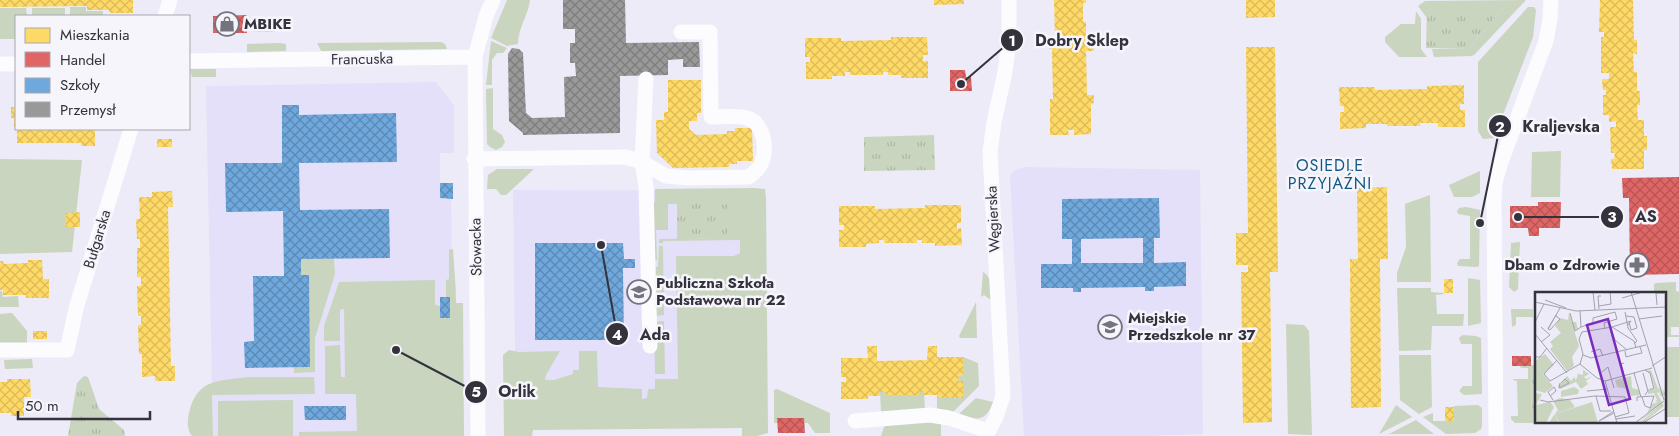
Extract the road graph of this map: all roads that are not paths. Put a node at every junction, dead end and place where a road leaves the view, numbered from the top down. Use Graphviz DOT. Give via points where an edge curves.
graph roads {
  1 [pos="170,0"];
  2 [pos="493,0"];
  3 [pos="1009,0"];
  4 [pos="1551,0"];
  5 [pos="166,15"];
  6 [pos="681,32"];
  7 [pos="475,57"];
  8 [pos="190,61"];
  9 [pos="0,64"];
  10 [pos="15,64"];
  11 [pos="646,79"];
  12 [pos="131,130"];
  13 [pos="474,158"];
  14 [pos="642,162"];
  15 [pos="650,346"];
  16 [pos="0,350"];
  17 [pos="855,421"];
  18 [pos="987,433"];
  19 [pos="478,436"];
  20 [pos="1496,436"];
  1 -- 5 [label="street"];
  2 -- 7 [label="street"];
  3 -- 18 [label="street, Węgierska" via="1009,41 990,152 1003,396"];
  4 -- 20 [label="street" via="1546,41 1495,183"];
  6 -- 14 [label="street" via="710,32 711,117 747,118 757,124 763,136 764,152 760,167 749,177 688,178 666,176"];
  7 -- 8 [label="street, Francuska"];
  7 -- 13 [label="street, Słowacka"];
  9 -- 10 [label="street"];
  11 -- 14 [label="street"];
  12 -- 16 [label="street, Bułgarska" via="77,305 67,350"];
  13 -- 14 [label="street" via="626,157"];
  13 -- 19 [label="street, Słowacka"];
  14 -- 15 [label="street" via="646,186"];
  17 -- 18 [label="street" via="930,416 949,418"];
}
